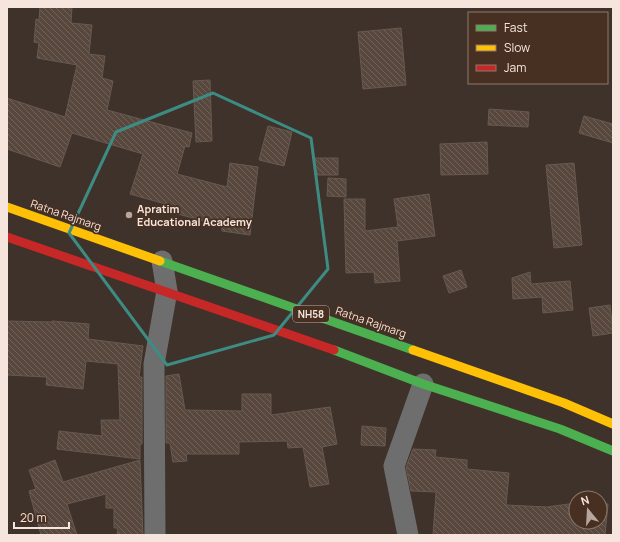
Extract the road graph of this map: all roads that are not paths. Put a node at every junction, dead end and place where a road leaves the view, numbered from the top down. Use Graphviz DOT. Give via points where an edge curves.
graph roads {
  1 [pos="7,207"];
  2 [pos="7,237"];
  3 [pos="162,261"];
  4 [pos="167,291"];
  5 [pos="423,384"];
  6 [pos="613,424"];
  7 [pos="613,451"];
  8 [pos="155,535"];
  9 [pos="408,535"];
  1 -- 3 [label="main road, Ratna Rajmarg / NH58"];
  2 -- 4 [label="main road, NH58"];
  3 -- 4 [label="street"];
  3 -- 6 [label="main road, Ratna Rajmarg / NH58" via="564,403"];
  4 -- 5 [label="main road, NH58" via="309,340"];
  4 -- 8 [label="street" via="154,364"];
  5 -- 7 [label="main road, NH58" via="560,429"];
  5 -- 9 [label="street" via="394,466"];
}
